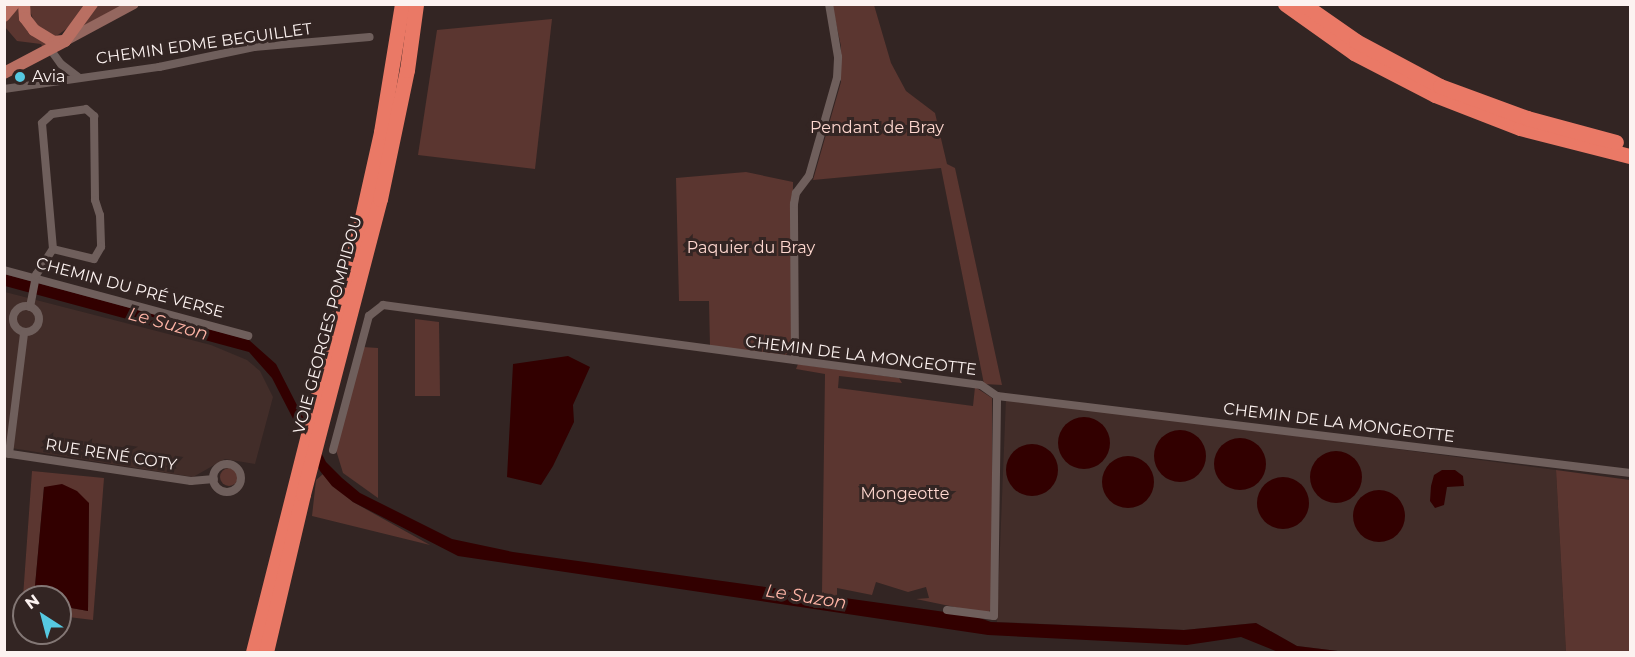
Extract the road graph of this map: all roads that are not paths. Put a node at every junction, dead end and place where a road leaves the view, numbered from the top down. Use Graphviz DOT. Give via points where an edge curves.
graph roads {
  1 [pos="14,4"];
  2 [pos="24,4"];
  3 [pos="92,4"];
  4 [pos="134,4"];
  5 [pos="402,4"];
  6 [pos="416,4"];
  7 [pos="829,4"];
  8 [pos="1285,4"];
  9 [pos="1303,4"];
  10 [pos="4,16"];
  11 [pos="370,37"];
  12 [pos="64,40"];
  13 [pos="50,49"];
  14 [pos="4,72"];
  15 [pos="78,77"];
  16 [pos="4,89"];
  17 [pos="1630,146"];
  18 [pos="1630,156"];
  19 [pos="53,249"];
  20 [pos="4,270"];
  21 [pos="36,276"];
  22 [pos="30,306"];
  23 [pos="24,333"];
  24 [pos="248,336"];
  25 [pos="795,360"];
  26 [pos="997,396"];
  27 [pos="333,450"];
  28 [pos="7,453"];
  29 [pos="1630,473"];
  30 [pos="214,479"];
  31 [pos="947,610"];
  32 [pos="253,652"];
  33 [pos="266,652"];
  1 -- 10 [label="main road"];
  2 -- 12 [label="main road" via="26,18 34,30 54,42"];
  3 -- 12 [label="main road"];
  4 -- 12 [label="main road"];
  5 -- 32 [label="highway, VOIE GEORGES POMPIDOU" via="381,132 356,244"];
  6 -- 33 [label="highway, VOIE GEORGES POMPIDOU" via="380,199"];
  7 -- 25 [label="street" via="838,57 837,78 808,176 795,193"];
  8 -- 18 [label="highway" via="1354,53 1435,96 1520,128"];
  9 -- 17 [label="highway" via="1356,41 1440,86 1527,118"];
  11 -- 15 [label="street, CHEMIN EDME BEGUILLET" via="254,47 159,67"];
  12 -- 13 [label="main road"];
  13 -- 14 [label="main road"];
  13 -- 15 [label="street, CHEMIN EDME BEGUILLET"];
  15 -- 16 [label="street, CHEMIN EDME BEGUILLET"];
  19 -- 19 [label="street" via="94,259 101,247 100,215 95,200 94,116 86,109 52,114 42,123"];
  19 -- 21 [label="street"];
  20 -- 21 [label="street, CHEMIN DU PRÉ VERSE"];
  21 -- 22 [label="street"];
  21 -- 24 [label="street, CHEMIN DU PRÉ VERSE"];
  22 -- 23 [label="street" via="39,316 39,325"];
  22 -- 23 [label="street" via="21,307 13,316 14,325"];
  23 -- 28 [label="street"];
  25 -- 26 [label="street, CHEMIN DE LA MONGEOTTE" via="981,385"];
  25 -- 27 [label="street, CHEMIN DE LA MONGEOTTE" via="383,305 369,316"];
  26 -- 29 [label="street, CHEMIN DE LA MONGEOTTE"];
  26 -- 31 [label="street" via="994,616"];
  28 -- 30 [label="street, RUE RENÉ COTY" via="191,481"];
}
